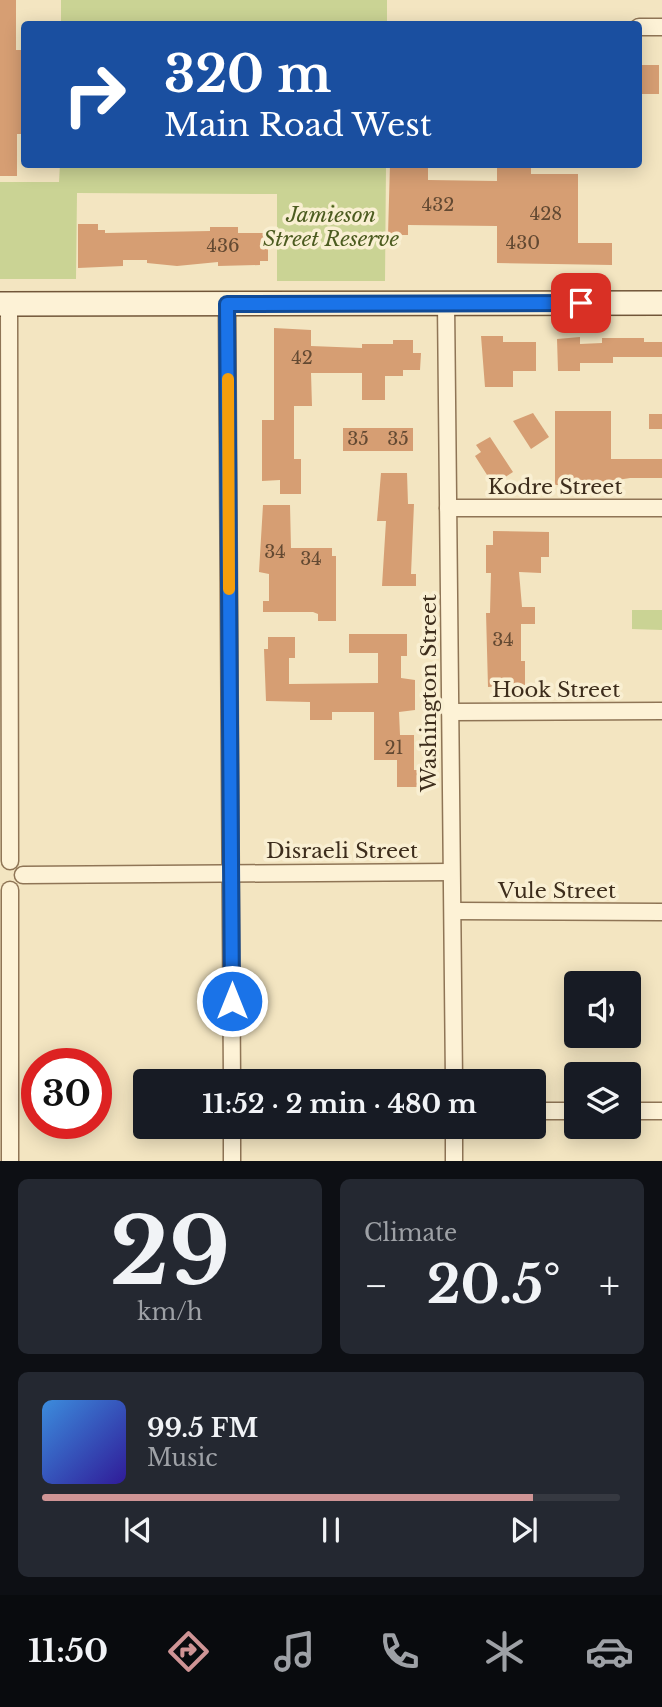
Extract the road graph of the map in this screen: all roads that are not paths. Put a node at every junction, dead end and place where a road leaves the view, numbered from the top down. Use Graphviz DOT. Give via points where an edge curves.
graph roads {
  1 [pos="642,27"];
  2 [pos="662,27"];
  3 [pos="446,303"];
  4 [pos="662,303"];
  5 [pos="4,304"];
  6 [pos="227,304"];
  7 [pos="448,508"];
  8 [pos="662,508"];
  9 [pos="662,711"];
  10 [pos="450,712"];
  11 [pos="5,863"];
  12 [pos="451,872"];
  13 [pos="230,873"];
  14 [pos="23,875"];
  15 [pos="5,888"];
  16 [pos="453,911"];
  17 [pos="662,912"];
  18 [pos="232,1069"];
  19 [pos="454,1069"];
  20 [pos="546,1111"];
  21 [pos="564,1111"];
  22 [pos="641,1111"];
  23 [pos="662,1111"];
  24 [pos="232,1139"];
  25 [pos="454,1139"];
  26 [pos="10,1161"];
  27 [pos="232,1161"];
  28 [pos="454,1161"];
  1 -- 2 [label="street"];
  3 -- 4 [label="main road"];
  3 -- 6 [label="main road"];
  3 -- 7 [label="street, Washington Street"];
  5 -- 6 [label="main road"];
  5 -- 11 [label="street"];
  6 -- 13 [label="street"];
  7 -- 8 [label="street, Kodre Street"];
  7 -- 10 [label="street, Washington Street"];
  9 -- 10 [label="street, Hook Street"];
  10 -- 12 [label="street, Washington Street"];
  11 -- 14 [label="street" via="19,866"];
  12 -- 13 [label="street, Disraeli Street"];
  12 -- 16 [label="street, Washington Street"];
  13 -- 14 [label="street, Disraeli Street"];
  13 -- 18 [label="street"];
  14 -- 15 [label="street" via="20,885"];
  15 -- 26 [label="street"];
  16 -- 17 [label="street, Vule Street"];
  16 -- 19 [label="street, Washington Street"];
  20 -- 21 [label="street"];
  22 -- 23 [label="street"];
  24 -- 27 [label="street"];
  25 -- 28 [label="street"];
}
